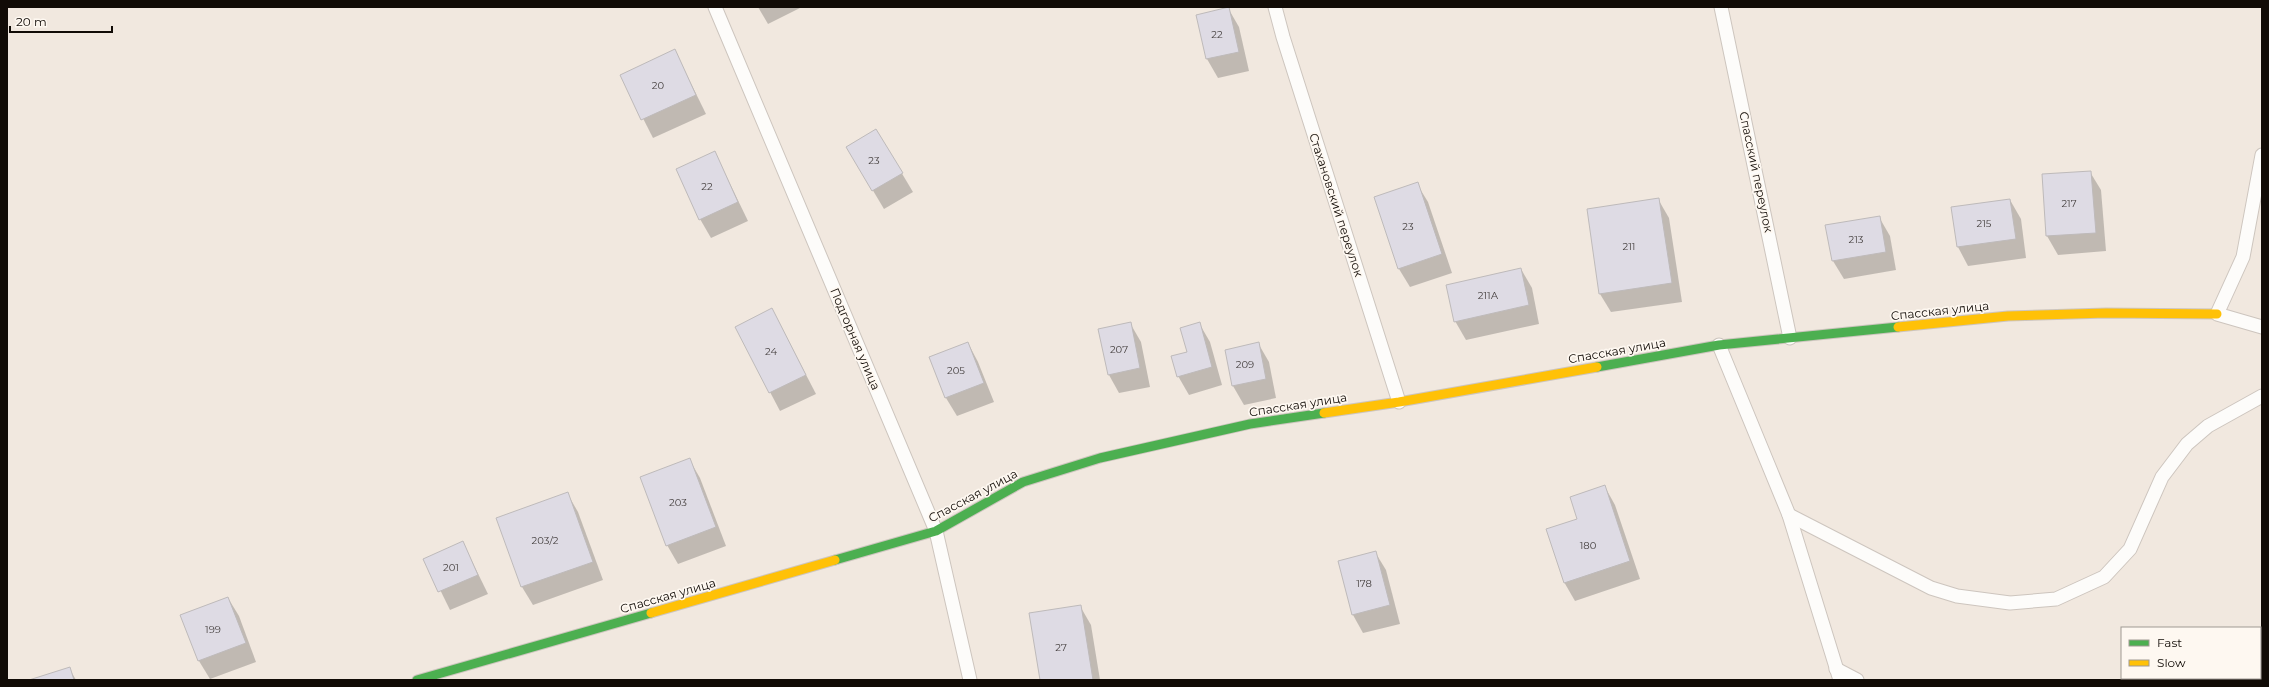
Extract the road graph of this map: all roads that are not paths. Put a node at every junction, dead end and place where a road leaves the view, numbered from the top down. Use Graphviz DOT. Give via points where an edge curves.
graph roads {
  1 [pos="715,7"];
  2 [pos="1275,7"];
  3 [pos="1721,7"];
  4 [pos="2262,154"];
  5 [pos="2217,314"];
  6 [pos="2262,327"];
  7 [pos="1790,338"];
  8 [pos="1719,345"];
  9 [pos="2262,396"];
  10 [pos="1399,402"];
  11 [pos="1789,515"];
  12 [pos="936,531"];
  13 [pos="1838,674"];
  14 [pos="417,680"];
  15 [pos="970,680"];
  16 [pos="1857,680"];
  1 -- 12 [label="lane, Подгорная улица"];
  2 -- 10 [label="lane, Стахановский переулок"];
  3 -- 7 [label="lane, Спасский переулок"];
  4 -- 5 [label="lane" via="2243,257"];
  5 -- 6 [label="lane"];
  5 -- 7 [label="street, Спасская улица" via="2008,316"];
  7 -- 8 [label="street, Спасская улица"];
  8 -- 10 [label="street, Спасская улица"];
  8 -- 11 [label="lane"];
  9 -- 11 [label="lane" via="2208,426 2187,444 2162,477 2130,549 2104,577 2056,599 2010,603 1958,596 1931,588"];
  10 -- 12 [label="street, Спасская улица" via="1250,424 1100,458 1023,482"];
  11 -- 13 [label="lane"];
  12 -- 14 [label="street, Спасская улица"];
  12 -- 15 [label="lane, Подгорная улица"];
  13 -- 16 [label="lane"];
}
